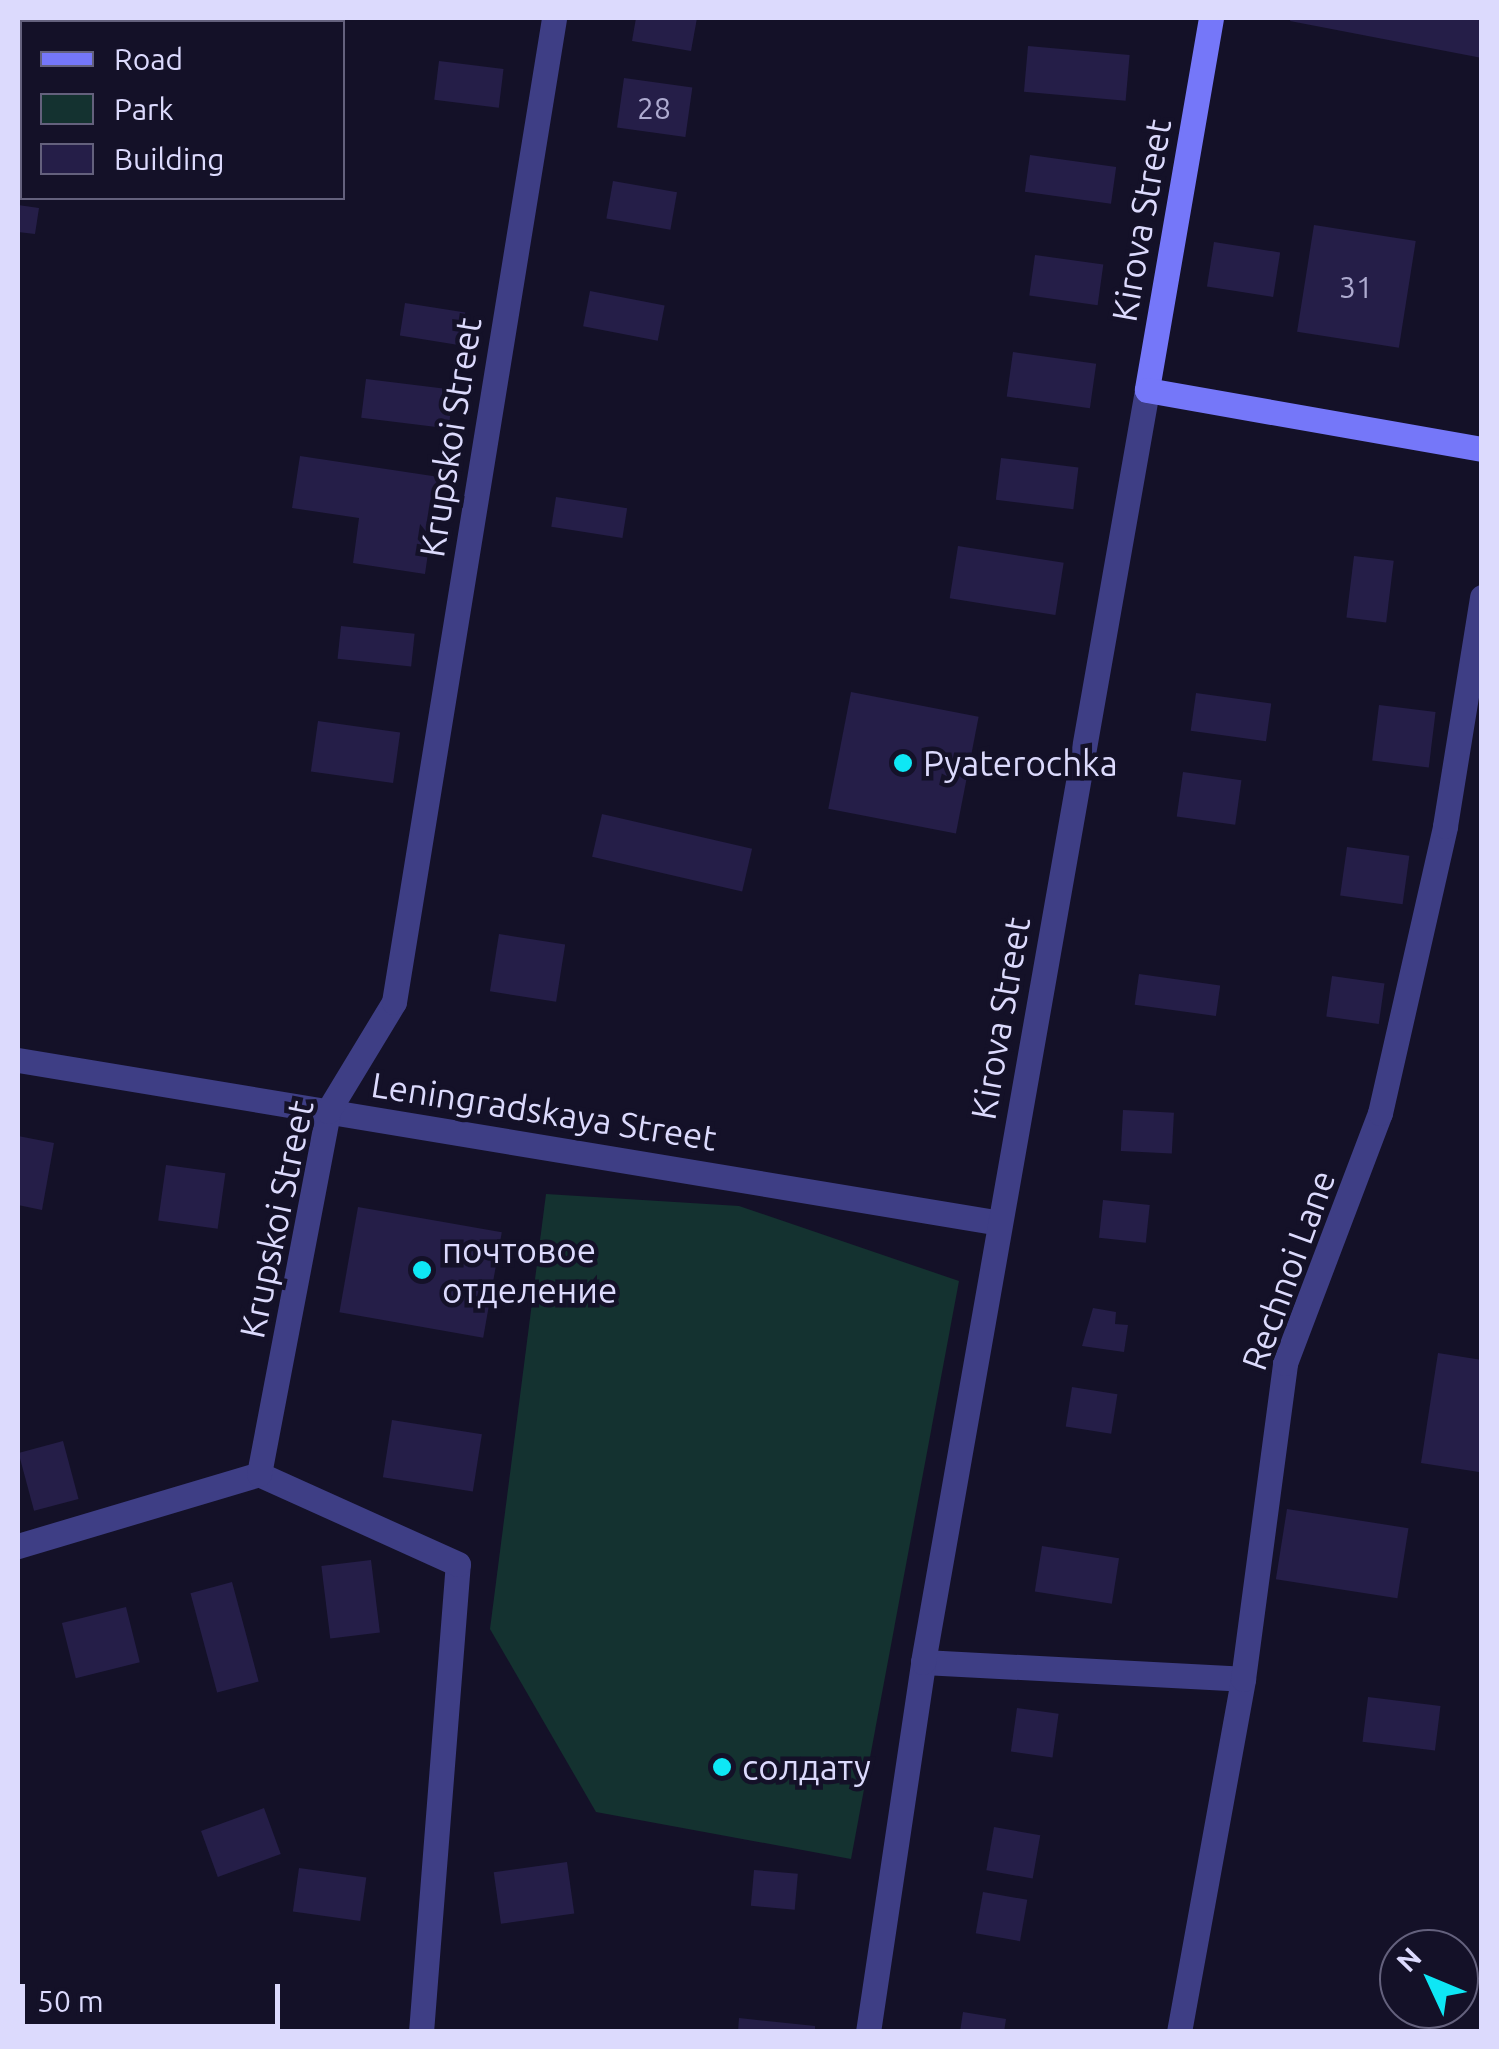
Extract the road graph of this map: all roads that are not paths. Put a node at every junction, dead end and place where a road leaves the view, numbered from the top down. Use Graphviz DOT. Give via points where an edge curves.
graph roads {
  1 [pos="554,18"];
  2 [pos="1210,18"];
  3 [pos="1147,390"];
  4 [pos="1482,449"];
  5 [pos="1482,597"];
  6 [pos="18,1060"];
  7 [pos="328,1112"];
  8 [pos="1000,1224"];
  9 [pos="259,1474"];
  10 [pos="18,1546"];
  11 [pos="924,1662"];
  12 [pos="1242,1679"];
  13 [pos="421,2032"];
  14 [pos="868,2032"];
  15 [pos="1179,2032"];
  1 -- 7 [label="street, Krupskoi Street" via="394,1002"];
  2 -- 3 [label="main road, Kirova Street"];
  3 -- 4 [label="main road"];
  3 -- 8 [label="street, Kirova Street"];
  5 -- 12 [label="street, Rechnoi Lane" via="1445,826 1380,1113 1285,1364"];
  6 -- 7 [label="street, Leningradskaya Street"];
  7 -- 8 [label="street, Leningradskaya Street"];
  7 -- 9 [label="street, Krupskoi Street"];
  8 -- 11 [label="street, Kirova Street"];
  9 -- 10 [label="street"];
  9 -- 13 [label="street" via="458,1564"];
  11 -- 12 [label="street"];
  11 -- 14 [label="street, Kirova Street"];
  12 -- 15 [label="street, Rechnoi Lane"];
}
